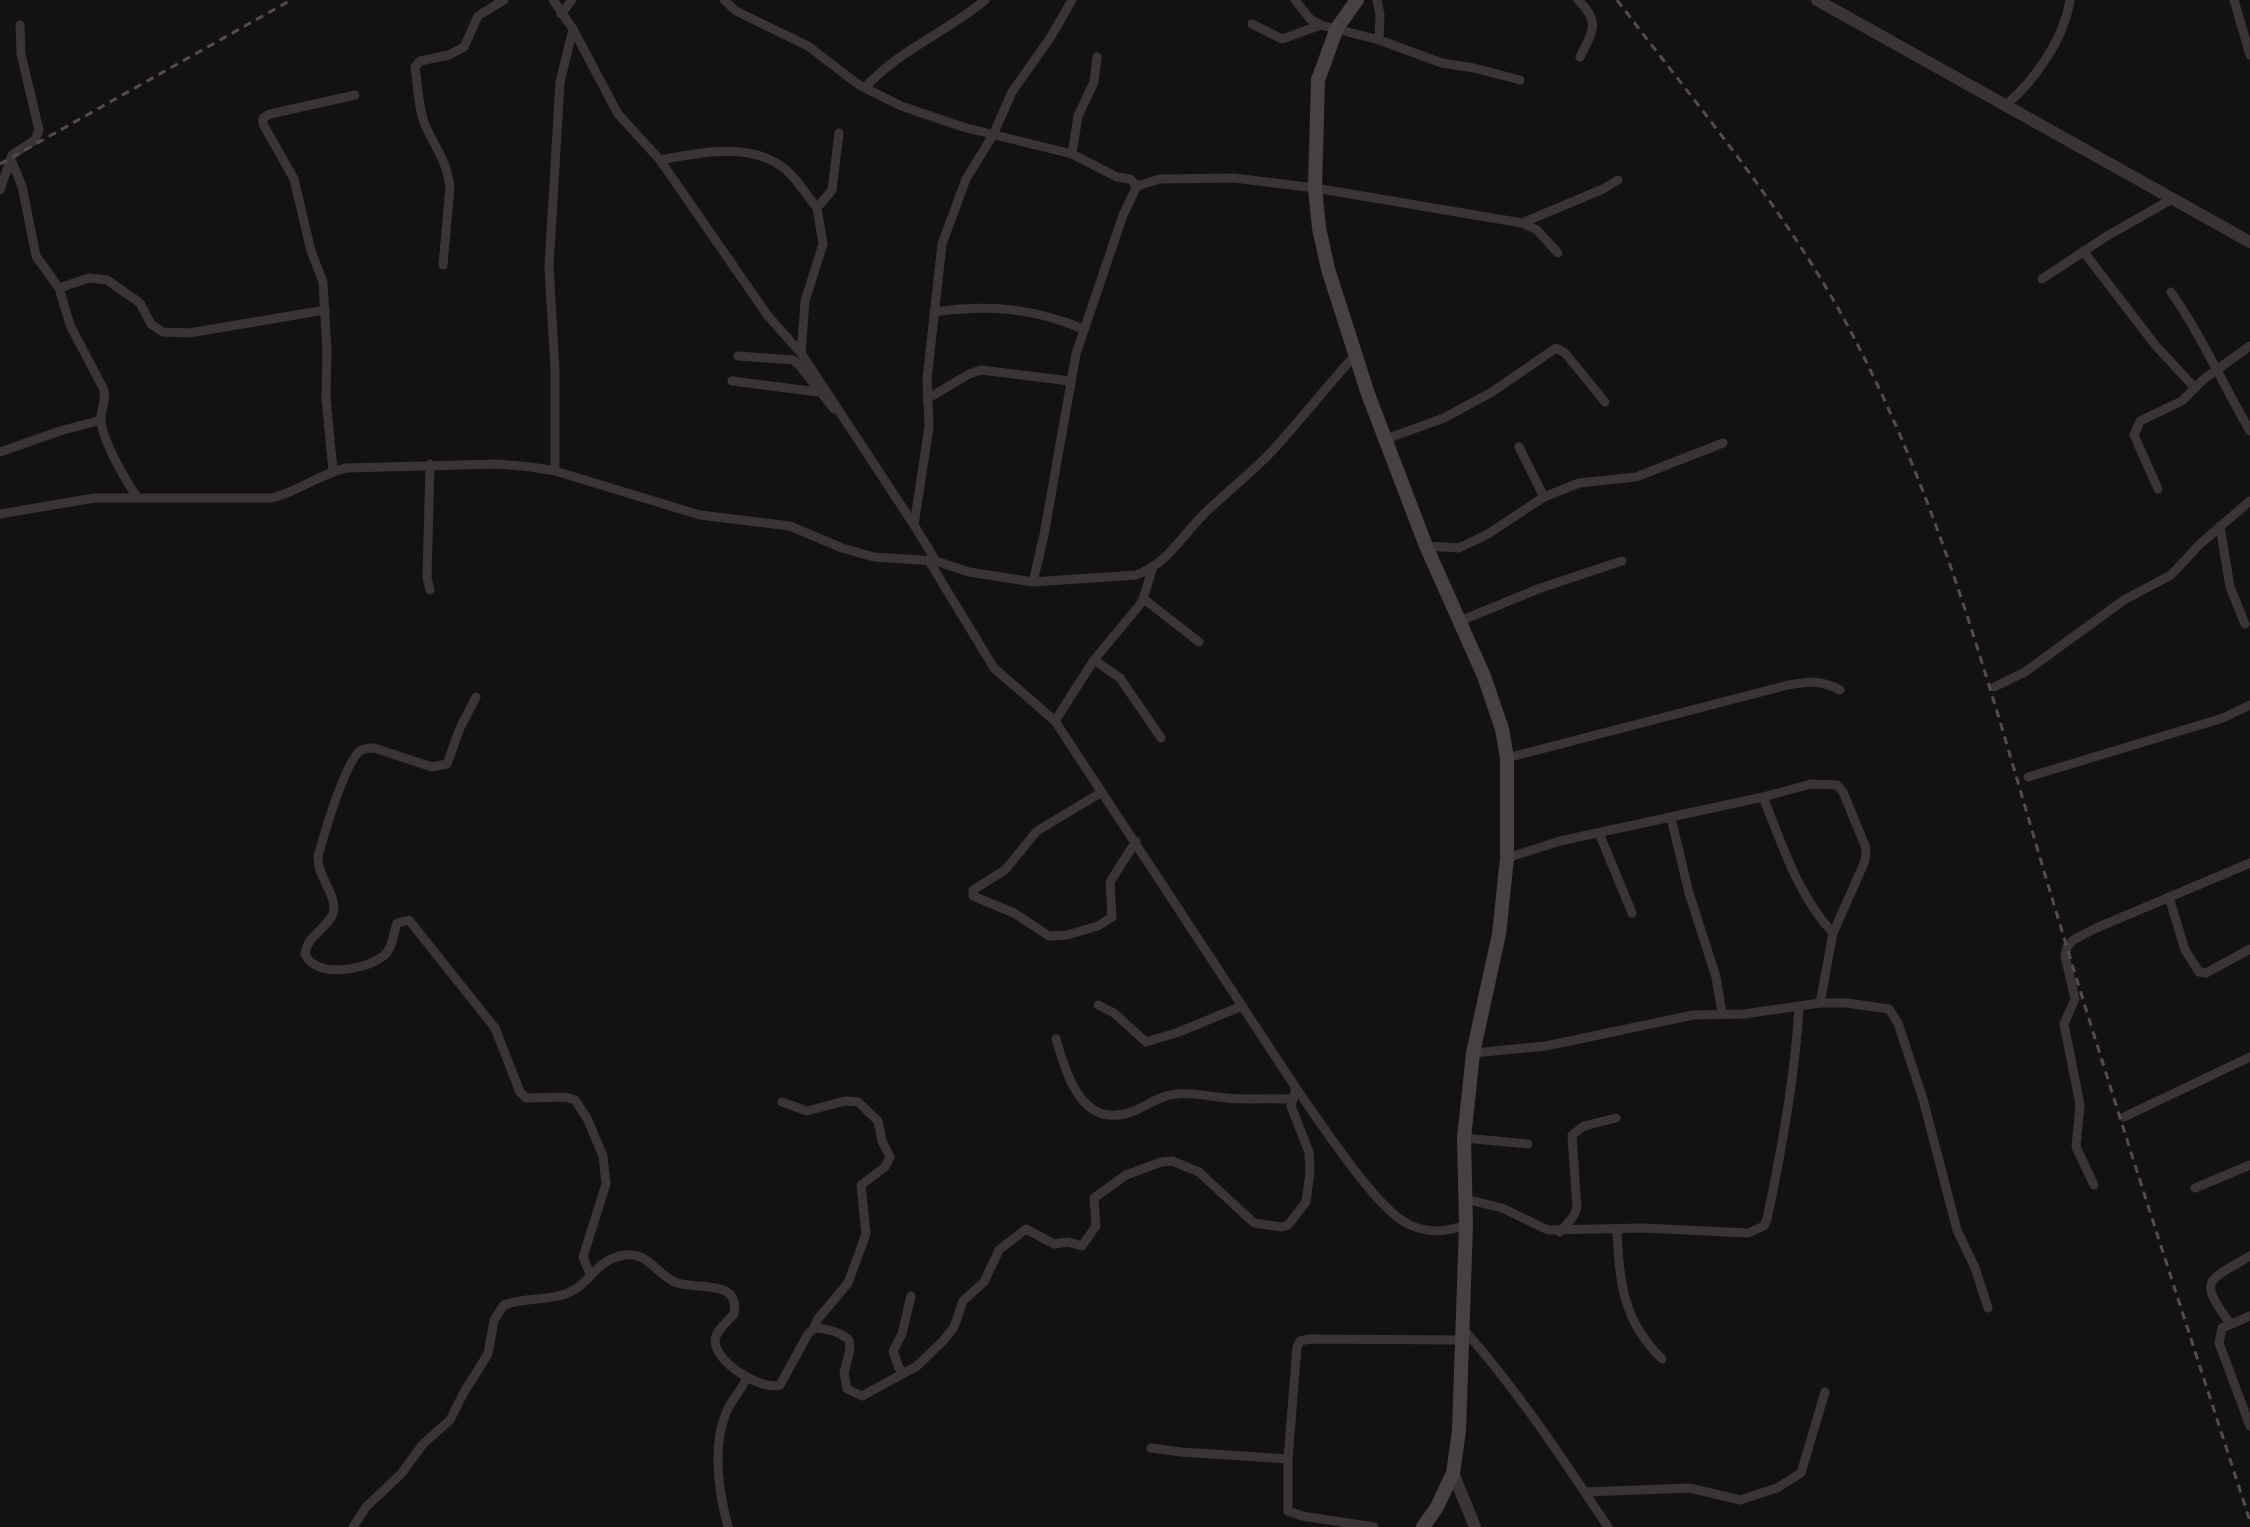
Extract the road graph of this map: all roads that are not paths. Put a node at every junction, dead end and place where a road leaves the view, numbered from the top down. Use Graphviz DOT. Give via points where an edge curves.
graph roads {
  1 [pos="504,0"];
  2 [pos="553,0"];
  3 [pos="572,0"];
  4 [pos="724,0"];
  5 [pos="985,0"];
  6 [pos="1072,0"];
  7 [pos="1295,0"];
  8 [pos="1356,0"];
  9 [pos="1377,0"];
  10 [pos="1578,0"];
  11 [pos="1817,0"];
  12 [pos="2070,0"];
  13 [pos="2234,0"];
  14 [pos="561,14"];
  15 [pos="1252,24"];
  16 [pos="20,25"];
  17 [pos="1321,25"];
  18 [pos="1337,28"];
  19 [pos="573,29"];
  20 [pos="1379,40"];
  21 [pos="2250,55"];
  22 [pos="1097,57"];
  23 [pos="1580,57"];
  24 [pos="1520,80"];
  25 [pos="865,88"];
  26 [pos="355,95"];
  27 [pos="2006,105"];
  28 [pos="839,133"];
  29 [pos="993,135"];
  30 [pos="1072,154"];
  31 [pos="660,160"];
  32 [pos="12,162"];
  33 [pos="1618,180"];
  34 [pos="1137,186"];
  35 [pos="1315,188"];
  36 [pos="0,190"];
  37 [pos="2172,199"];
  38 [pos="817,208"];
  39 [pos="1522,223"];
  40 [pos="2250,242"];
  41 [pos="2083,251"];
  42 [pos="1558,253"];
  43 [pos="443,264"];
  44 [pos="2042,279"];
  45 [pos="59,288"];
  46 [pos="2171,292"];
  47 [pos="325,310"];
  48 [pos="934,312"];
  49 [pos="1083,329"];
  50 [pos="2250,346"];
  51 [pos="801,353"];
  52 [pos="1356,354"];
  53 [pos="738,356"];
  54 [pos="2216,371"];
  55 [pos="732,381"];
  56 [pos="1070,381"];
  57 [pos="2194,387"];
  58 [pos="818,392"];
  59 [pos="927,399"];
  60 [pos="1605,402"];
  61 [pos="839,410"];
  62 [pos="101,420"];
  63 [pos="2250,431"];
  64 [pos="1386,439"];
  65 [pos="1723,443"];
  66 [pos="1519,447"];
  67 [pos="0,452"];
  68 [pos="430,464"];
  69 [pos="333,471"];
  70 [pos="555,471"];
  71 [pos="2158,489"];
  72 [pos="1544,497"];
  73 [pos="138,498"];
  74 [pos="2250,501"];
  75 [pos="0,514"];
  76 [pos="914,525"];
  77 [pos="2220,526"];
  78 [pos="1426,546"];
  79 [pos="932,561"];
  80 [pos="1622,561"];
  81 [pos="1152,570"];
  82 [pos="1033,582"];
  83 [pos="430,590"];
  84 [pos="1143,598"];
  85 [pos="1460,621"];
  86 [pos="2245,624"];
  87 [pos="1199,642"];
  88 [pos="1094,660"];
  89 [pos="1995,687"];
  90 [pos="1839,690"];
  91 [pos="476,697"];
  92 [pos="2250,705"];
  93 [pos="1055,721"];
  94 [pos="1161,738"];
  95 [pos="1507,758"];
  96 [pos="2028,777"];
  97 [pos="1102,792"];
  98 [pos="1763,797"];
  99 [pos="1671,818"];
  100 [pos="1599,833"];
  101 [pos="1136,842"];
  102 [pos="1507,858"];
  103 [pos="2250,863"];
  104 [pos="2169,897"];
  105 [pos="1632,914"];
  106 [pos="1833,933"];
  107 [pos="2250,949"];
  108 [pos="1820,1003"];
  109 [pos="1098,1005"];
  110 [pos="1242,1006"];
  111 [pos="1799,1007"];
  112 [pos="1722,1013"];
  113 [pos="1056,1039"];
  114 [pos="1473,1053"];
  115 [pos="2250,1057"];
  116 [pos="1296,1088"];
  117 [pos="1291,1099"];
  118 [pos="782,1102"];
  119 [pos="2124,1117"];
  120 [pos="1617,1118"];
  121 [pos="1464,1138"];
  122 [pos="1528,1144"];
  123 [pos="2250,1165"];
  124 [pos="2094,1185"];
  125 [pos="2195,1188"];
  126 [pos="1466,1199"];
  127 [pos="1466,1225"];
  128 [pos="1617,1230"];
  129 [pos="1560,1232"];
  130 [pos="2250,1256"];
  131 [pos="590,1274"];
  132 [pos="911,1296"];
  133 [pos="1988,1308"];
  134 [pos="2250,1316"];
  135 [pos="2230,1323"];
  136 [pos="814,1328"];
  137 [pos="1463,1335"];
  138 [pos="1662,1359"];
  139 [pos="904,1372"];
  140 [pos="747,1377"];
  141 [pos="1826,1392"];
  142 [pos="2250,1426"];
  143 [pos="1151,1448"];
  144 [pos="1288,1459"];
  145 [pos="1453,1473"];
  146 [pos="1585,1492"];
  147 [pos="354,1527"];
  148 [pos="728,1527"];
  149 [pos="1374,1527"];
  150 [pos="1424,1527"];
  151 [pos="1475,1527"];
  152 [pos="1608,1527"];
  1 -- 43 [label="street" via="478,16 464,47 449,55 420,61 415,67 423,116 449,176"];
  2 -- 14 [label="street"];
  3 -- 14 [label="street"];
  4 -- 25 [label="street" via="736,11 808,46"];
  5 -- 25 [label="street" via="892,63"];
  6 -- 29 [label="street" via="1012,92"];
  7 -- 17 [label="street" via="1310,19"];
  8 -- 18 [label="main road"];
  9 -- 20 [label="street"];
  10 -- 23 [label="street" via="1593,19 1593,30"];
  11 -- 27 [label="street"];
  12 -- 27 [label="street" via="2067,17 2043,61 2021,92"];
  13 -- 21 [label="street"];
  14 -- 19 [label="street"];
  15 -- 17 [label="street" via="1282,39"];
  16 -- 32 [label="street" via="21,54 39,130 35,140 15,152"];
  17 -- 18 [label="street"];
  18 -- 20 [label="street"];
  18 -- 35 [label="main road" via="1318,80"];
  19 -- 31 [label="street" via="618,114"];
  19 -- 70 [label="street" via="560,81 549,267"];
  20 -- 24 [label="street" via="1442,63"];
  22 -- 30 [label="street" via="1094,82 1078,116"];
  25 -- 29 [label="street" via="901,106"];
  26 -- 47 [label="street" via="270,114 262,124 298,191 311,251 323,282"];
  27 -- 37 [label="street"];
  28 -- 38 [label="street" via="832,190"];
  29 -- 30 [label="street"];
  29 -- 48 [label="street" via="966,179 947,224"];
  30 -- 34 [label="street" via="1117,177 1130,179"];
  31 -- 38 [label="street" via="717,152 766,158 783,167"];
  31 -- 51 [label="street" via="768,316"];
  32 -- 36 [label="street"];
  32 -- 45 [label="street" via="22,186 36,256"];
  33 -- 39 [label="street"];
  34 -- 35 [label="street" via="1160,179 1234,178"];
  34 -- 49 [label="street" via="1131,193"];
  35 -- 39 [label="street"];
  35 -- 52 [label="main road" via="1328,269"];
  37 -- 40 [label="street"];
  37 -- 41 [label="street"];
  38 -- 51 [label="street" via="824,244 805,301"];
  39 -- 42 [label="street" via="1538,230"];
  41 -- 44 [label="street"];
  41 -- 57 [label="street" via="2156,346"];
  45 -- 47 [label="street" via="89,278 107,280 140,303 151,324 164,332 189,333"];
  45 -- 62 [label="street" via="70,325 105,393"];
  46 -- 54 [label="street"];
  47 -- 69 [label="street" via="326,399"];
  48 -- 49 [label="street" via="1010,308 1056,318"];
  48 -- 59 [label="street"];
  49 -- 56 [label="street"];
  50 -- 54 [label="street"];
  51 -- 61 [label="street"];
  52 -- 64 [label="main road"];
  52 -- 81 [label="street" via="1273,450 1212,506"];
  53 -- 58 [label="street" via="793,360"];
  54 -- 57 [label="street"];
  54 -- 63 [label="street"];
  55 -- 58 [label="street"];
  56 -- 59 [label="street" via="981,370"];
  56 -- 82 [label="street"];
  57 -- 71 [label="street" via="2182,400 2146,416 2135,428 2136,443"];
  58 -- 61 [label="street" via="833,409"];
  59 -- 76 [label="street" via="929,427"];
  60 -- 64 [label="street" via="1565,353 1556,348 1474,402 1444,418"];
  61 -- 76 [label="street"];
  62 -- 67 [label="street"];
  62 -- 73 [label="street" via="121,472"];
  64 -- 78 [label="main road"];
  65 -- 72 [label="street" via="1636,477 1579,483"];
  66 -- 72 [label="street"];
  68 -- 69 [label="street"];
  68 -- 70 [label="street" via="498,464"];
  68 -- 83 [label="street"];
  69 -- 73 [label="street" via="306,487 272,498"];
  70 -- 79 [label="street" via="700,515 790,526 874,557"];
  72 -- 78 [label="street" via="1474,543 1459,548"];
  73 -- 75 [label="street" via="94,498"];
  74 -- 77 [label="street"];
  76 -- 79 [label="street"];
  77 -- 86 [label="street" via="2230,587"];
  77 -- 89 [label="street" via="2171,575 2124,600 2025,672"];
  78 -- 85 [label="main road"];
  79 -- 82 [label="street" via="969,572"];
  79 -- 93 [label="street" via="994,668"];
  80 -- 85 [label="street"];
  81 -- 82 [label="street" via="1136,575"];
  81 -- 84 [label="street"];
  84 -- 87 [label="street"];
  84 -- 88 [label="street"];
  85 -- 95 [label="main road" via="1484,676 1502,729"];
  88 -- 93 [label="street"];
  88 -- 94 [label="street" via="1120,678"];
  90 -- 95 [label="street" via="1824,682 1808,681"];
  91 -- 131 [label="street" via="447,764 432,767 374,748 358,754 340,791 318,856 318,867 334,911 310,939 305,954 322,969 351,969 381,958 390,948 398,923 409,920 495,1028 520,1092 526,1098 575,1100 587,1118 606,1167 606,1184 583,1257"];
  92 -- 96 [label="street" via="2223,718"];
  93 -- 97 [label="street"];
  95 -- 102 [label="main road"];
  97 -- 101 [label="street"];
  97 -- 101 [label="street" via="1037,831 1005,870 973,890 973,897 1014,914 1048,936 1098,926 1112,917 1110,882"];
  98 -- 99 [label="street"];
  98 -- 106 [label="street" via="1812,908"];
  98 -- 106 [label="street" via="1821,783 1837,785 1843,792 1866,848 1865,861"];
  99 -- 100 [label="street"];
  99 -- 112 [label="street" via="1689,893 1716,977"];
  100 -- 102 [label="street"];
  100 -- 105 [label="street"];
  101 -- 110 [label="street"];
  102 -- 114 [label="main road" via="1499,934"];
  103 -- 104 [label="street"];
  104 -- 107 [label="street" via="2185,950 2199,972 2206,973"];
  104 -- 124 [label="street" via="2073,940 2065,957 2075,999 2064,1024 2080,1105 2076,1147"];
  106 -- 108 [label="street"];
  108 -- 111 [label="street"];
  108 -- 133 [label="street" via="1880,1006 1894,1014 1923,1098 1957,1230"];
  109 -- 110 [label="street" via="1114,1013 1146,1042"];
  110 -- 116 [label="street"];
  111 -- 112 [label="street"];
  111 -- 128 [label="street" via="1790,1100 1764,1226 1748,1233"];
  112 -- 114 [label="street" via="1662,1020 1546,1046"];
  113 -- 117 [label="street" via="1080,1101 1102,1112 1132,1112 1179,1093 1234,1099"];
  114 -- 121 [label="main road"];
  115 -- 119 [label="street"];
  116 -- 117 [label="street"];
  116 -- 127 [label="street" via="1392,1214 1428,1231 1444,1232"];
  117 -- 139 [label="street" via="1309,1152 1310,1172 1306,1202 1288,1225 1254,1223 1199,1172 1179,1163 1161,1162 1126,1175 1094,1198 1096,1226 1082,1246 1054,1244 1026,1229 1001,1248 984,1282 963,1301 954,1328 944,1341 917,1366"];
  118 -- 136 [label="street" via="807,1111 845,1101 858,1102 878,1121 890,1157 890,1163 861,1185 866,1234 848,1283"];
  120 -- 129 [label="street" via="1584,1126 1572,1135 1577,1208"];
  121 -- 122 [label="street"];
  121 -- 126 [label="main road"];
  123 -- 125 [label="street"];
  126 -- 127 [label="main road"];
  126 -- 129 [label="street" via="1502,1208 1536,1227"];
  127 -- 137 [label="main road"];
  128 -- 129 [label="street"];
  128 -- 138 [label="street" via="1622,1280 1633,1324"];
  130 -- 135 [label="street" via="2219,1275 2209,1287 2213,1300"];
  131 -- 140 [label="street" via="608,1260 638,1255 669,1280 720,1287 735,1309 717,1334 716,1346 721,1358"];
  131 -- 147 [label="street" via="569,1293 520,1300 500,1309 488,1354 450,1420 366,1507"];
  132 -- 139 [label="street" via="902,1334 893,1351"];
  134 -- 135 [label="street"];
  135 -- 142 [label="street" via="2222,1328 2219,1343"];
  136 -- 139 [label="street" via="849,1340 844,1379 847,1389 857,1395 866,1395"];
  136 -- 140 [label="street" via="780,1385 763,1386"];
  137 -- 144 [label="street" via="1300,1341 1293,1379"];
  137 -- 145 [label="main road"];
  137 -- 146 [label="street" via="1495,1364"];
  140 -- 148 [label="street" via="725,1415 719,1443 719,1475"];
  141 -- 146 [label="street" via="1801,1473 1777,1488 1740,1500 1690,1488"];
  143 -- 144 [label="street"];
  144 -- 149 [label="street" via="1288,1511"];
  145 -- 150 [label="main road"];
  145 -- 151 [label="street"];
  146 -- 152 [label="street"];
}
